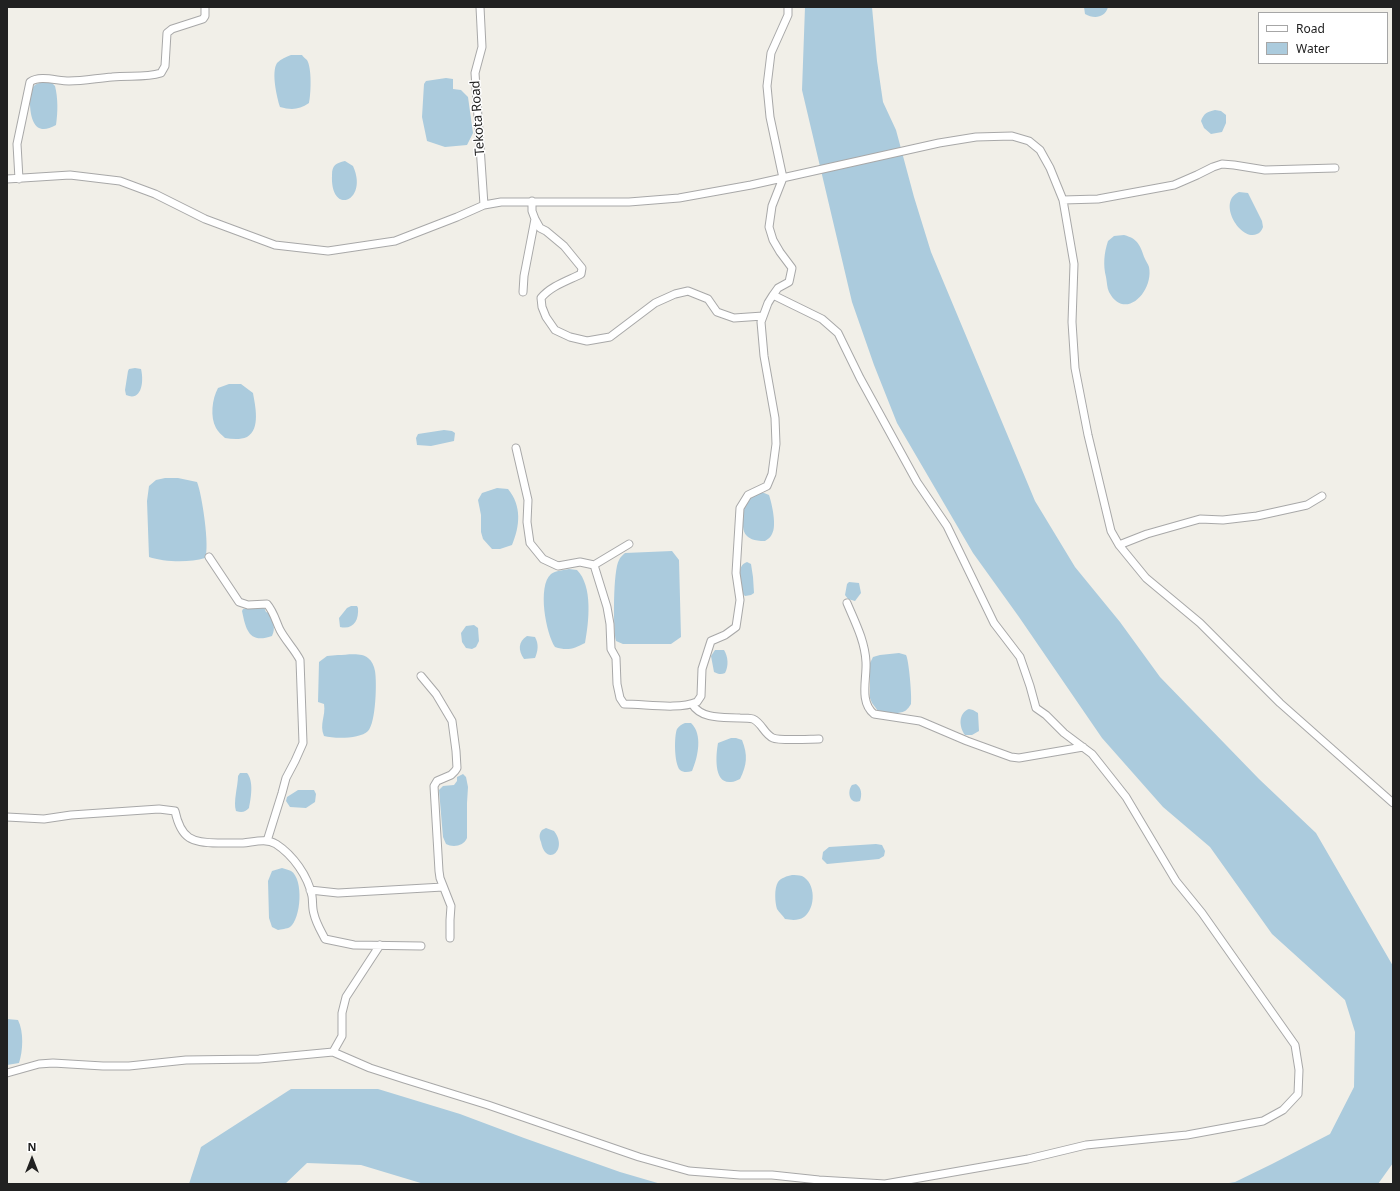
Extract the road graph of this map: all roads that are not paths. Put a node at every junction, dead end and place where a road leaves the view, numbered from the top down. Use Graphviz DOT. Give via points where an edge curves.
graph roads {
  1 [pos="205,7"];
  2 [pos="480,7"];
  3 [pos="788,7"];
  4 [pos="1335,168"];
  5 [pos="783,178"];
  6 [pos="19,179"];
  7 [pos="7,180"];
  8 [pos="1062,200"];
  9 [pos="532,201"];
  10 [pos="484,205"];
  11 [pos="535,219"];
  12 [pos="523,292"];
  13 [pos="773,295"];
  14 [pos="763,316"];
  15 [pos="516,448"];
  16 [pos="1322,496"];
  17 [pos="629,544"];
  18 [pos="1119,545"];
  19 [pos="209,557"];
  20 [pos="594,565"];
  21 [pos="847,603"];
  22 [pos="421,676"];
  23 [pos="692,704"];
  24 [pos="820,739"];
  25 [pos="1083,747"];
  26 [pos="1393,803"];
  27 [pos="7,817"];
  28 [pos="267,841"];
  29 [pos="443,887"];
  30 [pos="310,890"];
  31 [pos="450,938"];
  32 [pos="380,945"];
  33 [pos="421,946"];
  34 [pos="333,1052"];
  35 [pos="7,1073"];
  1 -- 6 [label="street" via="203,19 167,33 165,66 161,73 78,81 40,79 30,82 17,144"];
  2 -- 10 [label="street, Tekota Road" via="482,47 476,73"];
  3 -- 5 [label="street" via="788,15 771,53 767,86 770,117"];
  4 -- 8 [label="street" via="1265,170 1222,164 1174,185 1112,197"];
  5 -- 8 [label="street" via="939,142 1012,136 1029,142 1040,150"];
  5 -- 9 [label="street" via="679,198 629,202"];
  5 -- 13 [label="street" via="772,206 769,227 773,240 792,268 789,282 778,288"];
  6 -- 7 [label="street"];
  6 -- 10 [label="street" via="70,175 120,181 155,194 205,219 275,245 328,251 394,241"];
  8 -- 18 [label="street" via="1074,264 1072,322 1075,368 1111,531"];
  9 -- 10 [label="street"];
  9 -- 11 [label="street"];
  11 -- 12 [label="street"];
  11 -- 14 [label="street" via="540,228 564,246 582,268 581,274 554,287 541,298 546,317 555,330 570,337 587,341 610,337 655,303 688,291 708,299 717,312 734,318"];
  13 -- 14 [label="street"];
  13 -- 25 [label="street" via="822,319 838,333 904,459 947,526 994,623 1020,657 1036,708"];
  14 -- 23 [label="street" via="761,322 764,356 775,418 776,444 772,474 767,486 748,496 740,508 736,573 740,600 736,627 711,641 702,669 701,696 698,702"];
  15 -- 20 [label="street" via="528,500 527,522 530,543 543,559 558,566 580,562"];
  16 -- 18 [label="street" via="1307,505 1257,516 1223,520 1200,519"];
  17 -- 20 [label="street"];
  18 -- 26 [label="street" via="1146,578 1200,623 1280,703"];
  19 -- 28 [label="street" via="239,602 248,605 267,604 300,660 303,743 286,778"];
  20 -- 23 [label="street" via="607,607 611,649 616,658 617,684 624,704"];
  21 -- 25 [label="street" via="863,642 866,663 865,698 868,710 874,714 920,721 1011,758"];
  22 -- 29 [label="street" via="436,694 452,721 456,751 457,768 452,775 437,780 434,786 439,871"];
  23 -- 24 [label="street" via="696,711 709,717 752,719 761,724 773,738"];
  25 -- 34 [label="street" via="1092,754 1126,797 1176,881 1202,913 1295,1045 1299,1070 1298,1094 1283,1110 1264,1121 1187,1135 1086,1145 1013,1162 885,1184 740,1176 689,1171 639,1157 370,1068"];
  27 -- 28 [label="street" via="44,819 159,809 175,811 183,832 197,842"];
  28 -- 30 [label="street" via="275,844 292,858"];
  29 -- 30 [label="street" via="338,893"];
  29 -- 31 [label="street" via="452,906"];
  30 -- 32 [label="street" via="314,914 325,939 354,945"];
  32 -- 33 [label="street"];
  32 -- 34 [label="street" via="346,997 342,1012 342,1036"];
  34 -- 35 [label="street" via="259,1059 186,1060 129,1066 53,1063"];
}
